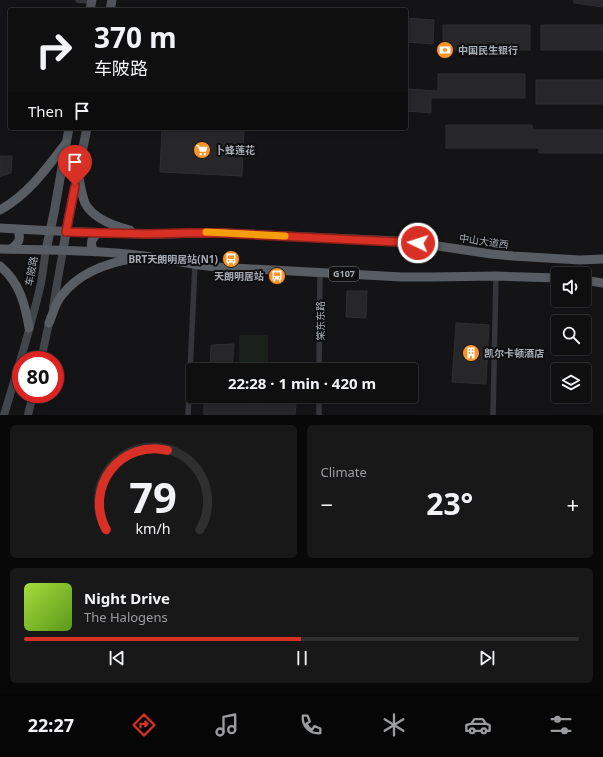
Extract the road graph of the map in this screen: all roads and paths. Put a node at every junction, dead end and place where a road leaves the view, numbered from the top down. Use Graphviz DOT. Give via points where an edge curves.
graph roads {
  1 [pos="78,0"];
  2 [pos="90,4"];
  3 [pos="69,130"];
  4 [pos="87,130"];
  5 [pos="66,143"];
  6 [pos="78,172"];
  7 [pos="0,210"];
  8 [pos="0,228"];
  9 [pos="17,229"];
  10 [pos="50,231"];
  11 [pos="66,232"];
  12 [pos="98,233"];
  13 [pos="147,234"];
  14 [pos="0,249"];
  15 [pos="10,249"];
  16 [pos="46,250"];
  17 [pos="64,250"];
  18 [pos="95,252"];
  19 [pos="156,258"];
  20 [pos="603,259"];
  21 [pos="195,264"];
  22 [pos="0,266"];
  23 [pos="320,272"];
  24 [pos="496,276"];
  25 [pos="603,276"];
  26 [pos="551,278"];
  27 [pos="591,278"];
  28 [pos="591,280"];
  29 [pos="603,283"];
  30 [pos="49,323"];
  31 [pos="29,328"];
  32 [pos="43,351"];
  33 [pos="320,363"];
  34 [pos="31,403"];
  35 [pos="319,403"];
  36 [pos="4,415"];
  37 [pos="28,415"];
  38 [pos="188,415"];
  39 [pos="319,415"];
  40 [pos="493,415"];
  1 -- 2 [label="street"];
  3 -- 5 [label="main road, 车陂路"];
  4 -- 6 [label="main road"];
  5 -- 7 [label="highway" via="32,186"];
  5 -- 10 [label="main road, 车陂路"];
  6 -- 11 [label="main road"];
  6 -- 13 [label="highway" via="85,201 94,214 117,226"];
  8 -- 9 [label="highway, 中山大道西"];
  9 -- 10 [label="highway, 中山大道西"];
  9 -- 15 [label="highway" via="19,241"];
  10 -- 11 [label="highway, 中山大道西"];
  10 -- 16 [label="main road, 车陂路"];
  11 -- 12 [label="highway, 中山大道西"];
  11 -- 17 [label="main road"];
  12 -- 13 [label="highway, 中山大道西"];
  12 -- 18 [label="highway" via="91,244"];
  13 -- 20 [label="highway, 中山大道西" via="195,232 376,240 513,256"];
  14 -- 15 [label="highway, G107"];
  15 -- 16 [label="highway, G107"];
  16 -- 17 [label="highway, G107"];
  16 -- 31 [label="main road, 车陂路" via="41,283"];
  17 -- 18 [label="highway, G107"];
  17 -- 30 [label="main road"];
  18 -- 19 [label="highway, G107"];
  19 -- 21 [label="highway, G107"];
  19 -- 30 [label="highway" via="137,258 119,262 81,277 62,295"];
  21 -- 23 [label="highway, G107"];
  21 -- 38 [label="street"];
  22 -- 31 [label="highway" via="12,277 19,289"];
  23 -- 24 [label="highway, G107" via="418,277"];
  23 -- 33 [label="street, 棠东东路"];
  24 -- 26 [label="highway, G107"];
  24 -- 40 [label="street"];
  25 -- 27 [label="highway"];
  28 -- 29 [label="highway"];
  30 -- 32 [label="main road"];
  31 -- 36 [label="main road, 车陂路"];
  34 -- 37 [label="main road"];
  35 -- 39 [label="street"];
}
